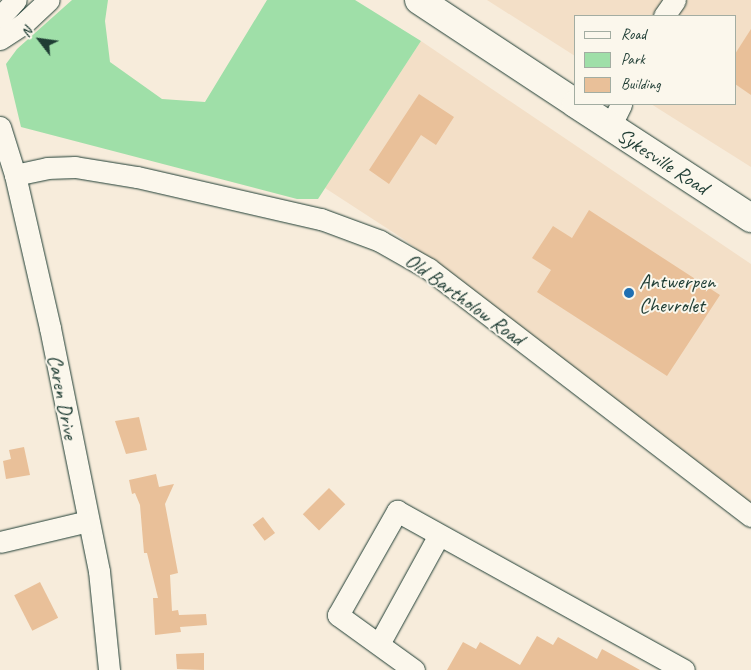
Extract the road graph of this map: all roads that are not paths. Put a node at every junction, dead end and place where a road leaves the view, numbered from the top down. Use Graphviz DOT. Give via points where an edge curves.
graph roads {
  1 [pos="16,0"];
  2 [pos="37,0"];
  3 [pos="49,0"];
  4 [pos="419,0"];
  5 [pos="675,0"];
  6 [pos="665,15"];
  7 [pos="0,17"];
  8 [pos="23,24"];
  9 [pos="0,39"];
  10 [pos="574,102"];
  11 [pos="582,105"];
  12 [pos="616,115"];
  13 [pos="0,127"];
  14 [pos="9,166"];
  15 [pos="751,218"];
  16 [pos="751,516"];
  17 [pos="88,521"];
  18 [pos="439,535"];
  19 [pos="0,542"];
  20 [pos="379,644"];
  21 [pos="672,667"];
  22 [pos="109,670"];
  23 [pos="414,670"];
  1 -- 7 [label="street"];
  2 -- 8 [label="street"];
  3 -- 8 [label="street"];
  4 -- 10 [label="main road, Sykesville Road"];
  5 -- 6 [label="street"];
  8 -- 9 [label="street"];
  11 -- 12 [label="main road, Sykesville Road"];
  12 -- 15 [label="main road, Sykesville Road"];
  13 -- 14 [label="street, Caren Drive"];
  14 -- 16 [label="street, Old Bartholow Road" via="75,167 137,177 321,219 380,241 429,269"];
  14 -- 17 [label="street, Caren Drive" via="50,328"];
  17 -- 19 [label="street"];
  17 -- 22 [label="street, Caren Drive" via="99,571"];
  18 -- 20 [label="street"];
  18 -- 20 [label="street" via="397,511 338,615"];
  18 -- 21 [label="street"];
  20 -- 23 [label="street"];
}
